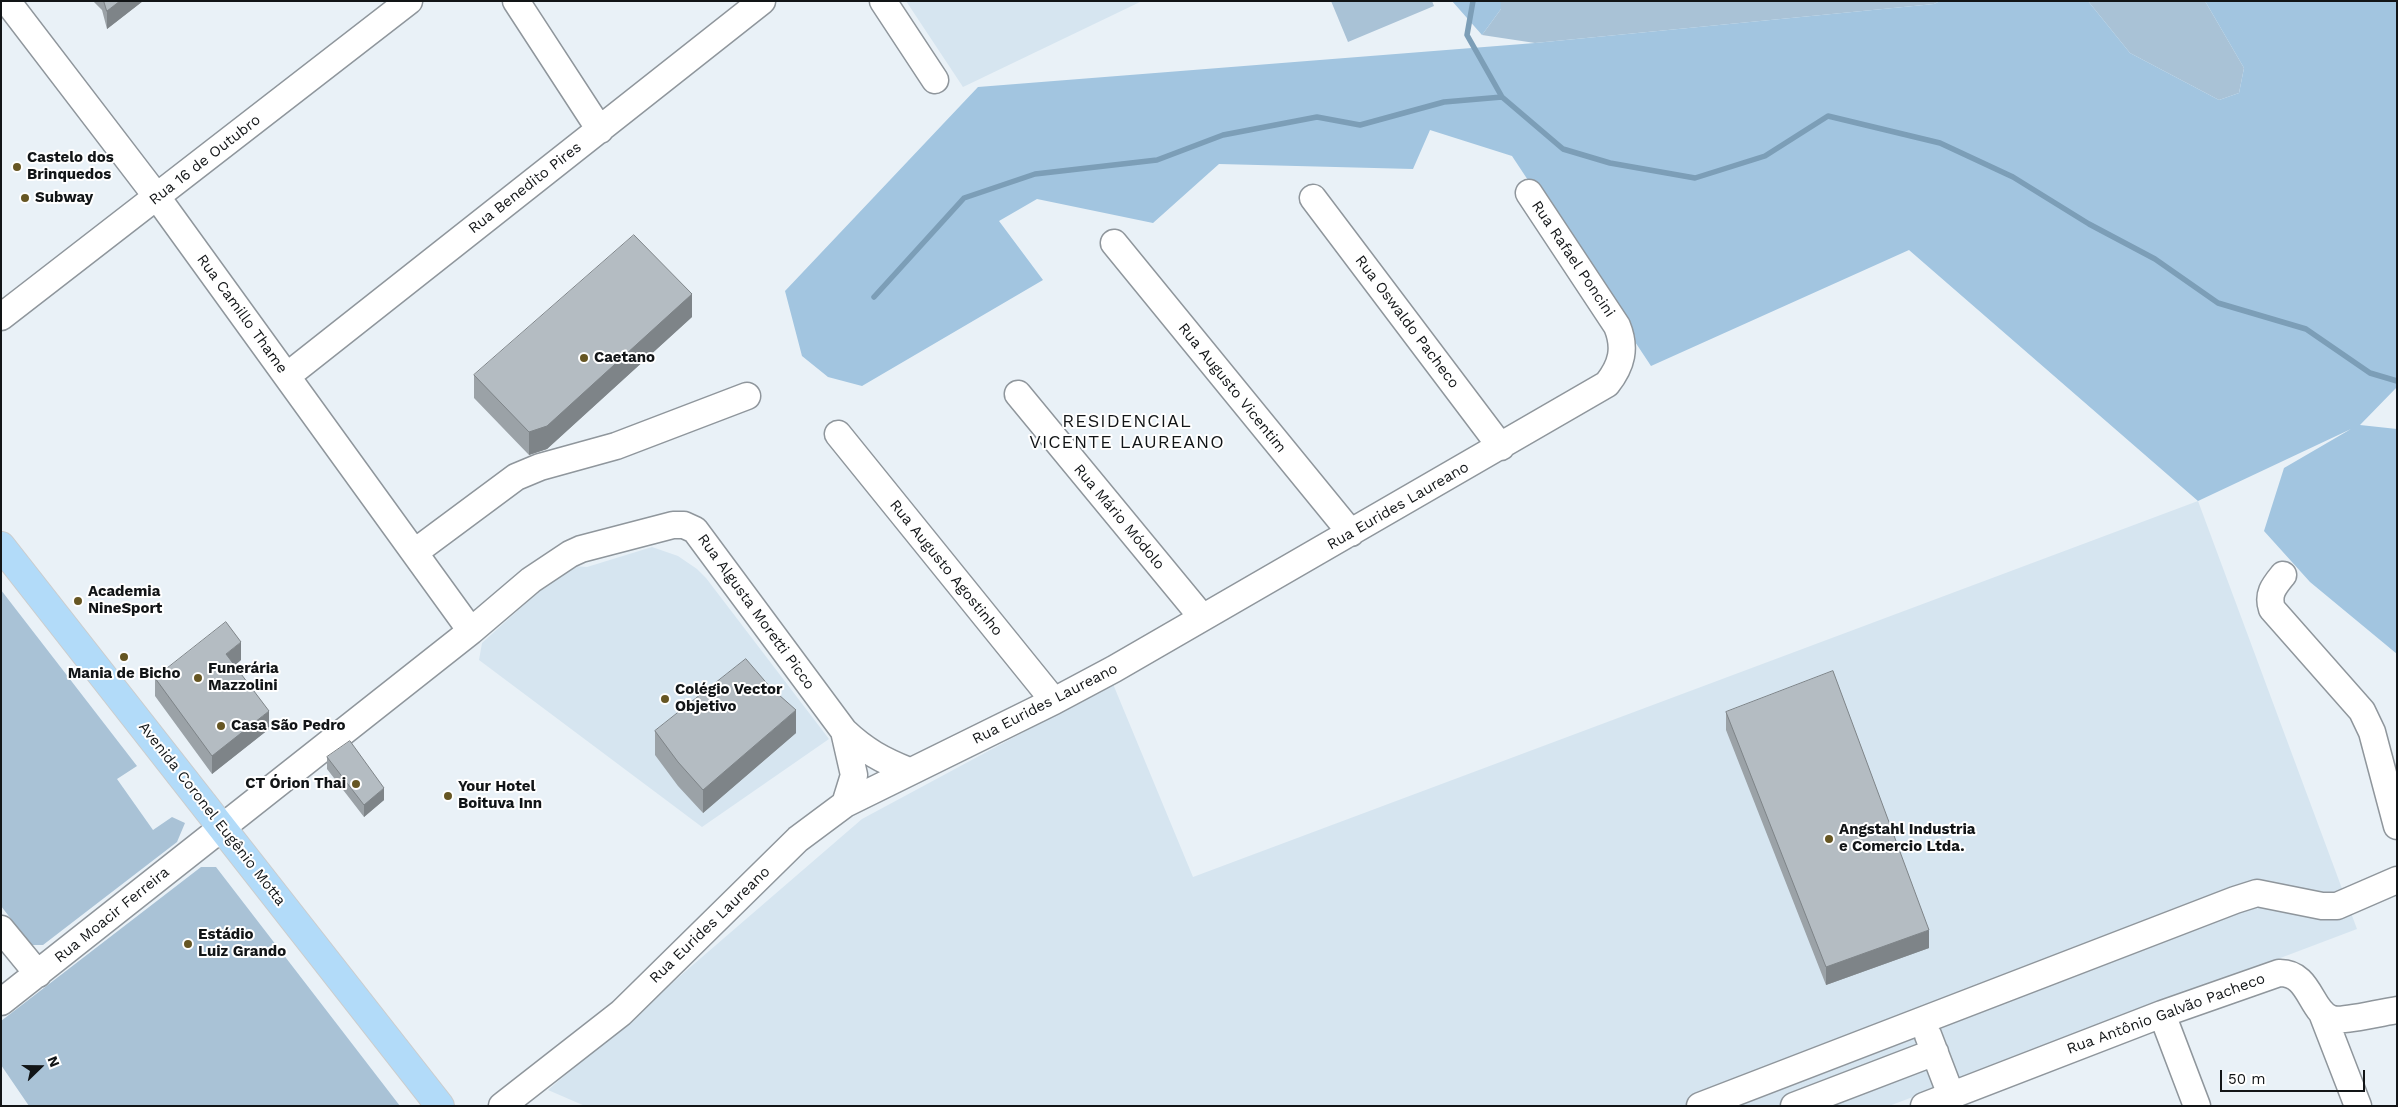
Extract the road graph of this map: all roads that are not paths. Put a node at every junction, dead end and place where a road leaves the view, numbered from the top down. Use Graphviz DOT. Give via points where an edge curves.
graph roads {
  1 [pos="409,1"];
  2 [pos="516,1"];
  3 [pos="762,1"];
  4 [pos="883,1"];
  5 [pos="16,4"];
  6 [pos="935,80"];
  7 [pos="600,130"];
  8 [pos="1529,193"];
  9 [pos="157,197"];
  10 [pos="1313,198"];
  11 [pos="1114,243"];
  12 [pos="1,317"];
  13 [pos="1622,354"];
  14 [pos="287,376"];
  15 [pos="1018,394"];
  16 [pos="747,396"];
  17 [pos="838,434"];
  18 [pos="1501,447"];
  19 [pos="1350,533"];
  20 [pos="1,546"];
  21 [pos="415,552"];
  22 [pos="2283,575"];
  23 [pos="1202,617"];
  24 [pos="471,631"];
  25 [pos="1054,701"];
  26 [pos="844,731"];
  27 [pos="909,771"];
  28 [pos="845,804"];
  29 [pos="2397,826"];
  30 [pos="221,827"];
  31 [pos="2397,880"];
  32 [pos="1,929"];
  33 [pos="38,974"];
  34 [pos="1,1002"];
  35 [pos="2397,1010"];
  36 [pos="2322,1013"];
  37 [pos="2162,1014"];
  38 [pos="1922,1020"];
  39 [pos="1935,1052"];
  40 [pos="1951,1095"];
  41 [pos="440,1106"];
  42 [pos="502,1106"];
  43 [pos="1700,1106"];
  44 [pos="1794,1106"];
  45 [pos="1924,1106"];
  46 [pos="2197,1106"];
  47 [pos="2358,1106"];
  1 -- 9 [label="street, Rua 16 de Outubro"];
  2 -- 7 [label="street"];
  3 -- 7 [label="street, Rua Benedito Pires"];
  4 -- 6 [label="street"];
  5 -- 9 [label="street, Rua Camillo Thame"];
  7 -- 14 [label="street, Rua Benedito Pires"];
  8 -- 13 [label="street, Rua Rafael Poncini" via="1614,317 1623,344"];
  9 -- 12 [label="street, Rua 16 de Outubro"];
  9 -- 14 [label="street, Rua Camillo Thame"];
  10 -- 18 [label="street, Rua Oswaldo Pacheco"];
  11 -- 19 [label="street, Rua Augusto Vicentim"];
  13 -- 18 [label="street, Rua Eurides Laureano" via="1617,370 1607,384"];
  14 -- 21 [label="street, Rua Camillo Thame"];
  15 -- 23 [label="street, Rua Mário Módolo"];
  16 -- 21 [label="street" via="616,446 516,477"];
  17 -- 25 [label="street, Rua Augusto Agostinho"];
  18 -- 19 [label="street, Rua Eurides Laureano"];
  19 -- 23 [label="street, Rua Eurides Laureano"];
  20 -- 30 [label="main road, Avenida Coronel Eugênio Motta"];
  21 -- 24 [label="street, Rua Camillo Thame"];
  22 -- 29 [label="street" via="2271,591 2272,609 2362,711 2372,732"];
  23 -- 25 [label="street, Rua Eurides Laureano"];
  24 -- 26 [label="street, Rua Algusta Moretti Picco" via="531,580 576,551 673,526 688,526 696,530"];
  24 -- 30 [label="street, Rua Algusta Moretti Picco"];
  25 -- 27 [label="street, Rua Eurides Laureano"];
  26 -- 27 [label="street, Rua Algusta Moretti Picco" via="878,759"];
  26 -- 28 [label="street, Rua Algusta Moretti Picco" via="854,775"];
  27 -- 28 [label="street, Rua Eurides Laureano"];
  28 -- 42 [label="street, Rua Eurides Laureano" via="798,839 621,1013"];
  30 -- 33 [label="street, Rua Moacir Ferreira"];
  30 -- 41 [label="main road, Avenida Coronel Eugênio Motta"];
  31 -- 38 [label="street" via="2333,906 2254,894"];
  32 -- 33 [label="street"];
  33 -- 34 [label="street, Rua Moacir Ferreira"];
  35 -- 36 [label="street" via="2336,1020"];
  36 -- 37 [label="street, Rua Antônio Galvão Pacheco" via="2303,983 2285,973"];
  36 -- 47 [label="street, Rua Antônio Galvão Pacheco"];
  37 -- 40 [label="street, Rua Antônio Galvão Pacheco"];
  37 -- 46 [label="street"];
  38 -- 39 [label="street"];
  38 -- 43 [label="street"];
  39 -- 40 [label="street"];
  39 -- 44 [label="street"];
  40 -- 45 [label="street, Rua Antônio Galvão Pacheco"];
}
